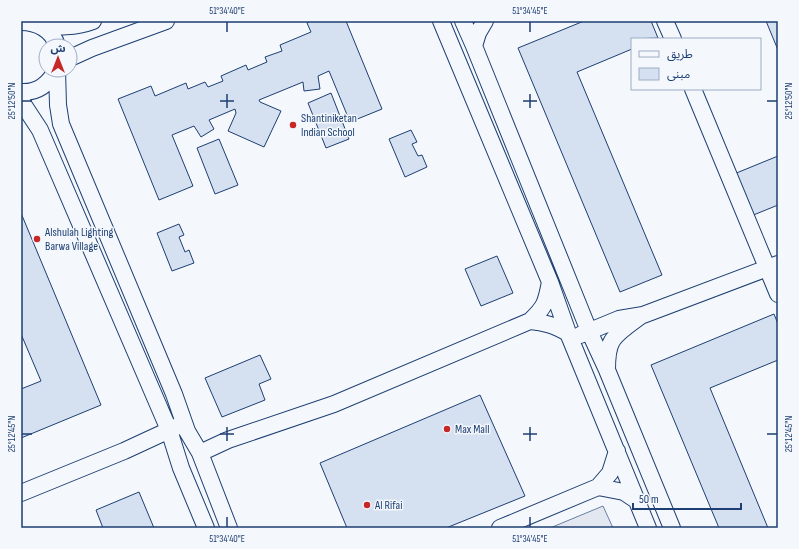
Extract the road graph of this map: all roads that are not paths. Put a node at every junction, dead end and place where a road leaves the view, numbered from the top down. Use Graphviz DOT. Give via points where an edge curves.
graph roads {
  1 [pos="93,21"];
  2 [pos="166,21"];
  3 [pos="441,21"];
  4 [pos="463,21"];
  5 [pos="485,21"];
  6 [pos="665,21"];
  7 [pos="21,22"];
  8 [pos="40,25"];
  9 [pos="53,38"];
  10 [pos="673,38"];
  11 [pos="474,46"];
  12 [pos="78,54"];
  13 [pos="52,78"];
  14 [pos="57,78"];
  15 [pos="693,90"];
  16 [pos="21,92"];
  17 [pos="21,101"];
  18 [pos="773,266"];
  19 [pos="550,282"];
  20 [pos="778,294"];
  21 [pos="643,314"];
  22 [pos="530,321"];
  23 [pos="589,331"];
  24 [pos="569,336"];
  25 [pos="607,370"];
  26 [pos="185,423"];
  27 [pos="168,430"];
  28 [pos="617,451"];
  29 [pos="200,453"];
  30 [pos="598,487"];
  31 [pos="21,492"];
  32 [pos="636,500"];
  33 [pos="206,528"];
  34 [pos="229,528"];
  35 [pos="500,528"];
  36 [pos="648,528"];
  37 [pos="672,528"];
  1 -- 8 [label="street" via="61,28"];
  2 -- 12 [label="street"];
  3 -- 19 [label="street"];
  4 -- 11 [label="street"];
  5 -- 11 [label="street"];
  6 -- 10 [label="street"];
  7 -- 8 [label="street"];
  8 -- 9 [label="street"];
  11 -- 23 [label="street"];
  13 -- 16 [label="street" via="40,88"];
  14 -- 26 [label="street" via="61,124"];
  15 -- 18 [label="street"];
  17 -- 27 [label="street" via="40,130"];
  18 -- 20 [label="street"];
  18 -- 21 [label="street"];
  19 -- 22 [label="street" via="541,310"];
  19 -- 24 [label="street"];
  21 -- 23 [label="street" via="619,319"];
  21 -- 25 [label="street" via="612,341"];
  22 -- 24 [label="street" via="554,326"];
  22 -- 29 [label="street" via="334,404 228,440"];
  23 -- 24 [label="street"];
  23 -- 25 [label="street"];
  24 -- 28 [label="street"];
  25 -- 37 [label="street"];
  26 -- 27 [label="street"];
  26 -- 29 [label="street"];
  27 -- 31 [label="street" via="124,451"];
  27 -- 33 [label="street"];
  28 -- 30 [label="street" via="610,473"];
  28 -- 32 [label="street"];
  29 -- 34 [label="street"];
  30 -- 32 [label="street" via="624,492"];
  30 -- 35 [label="street"];
  32 -- 36 [label="street"];
}
